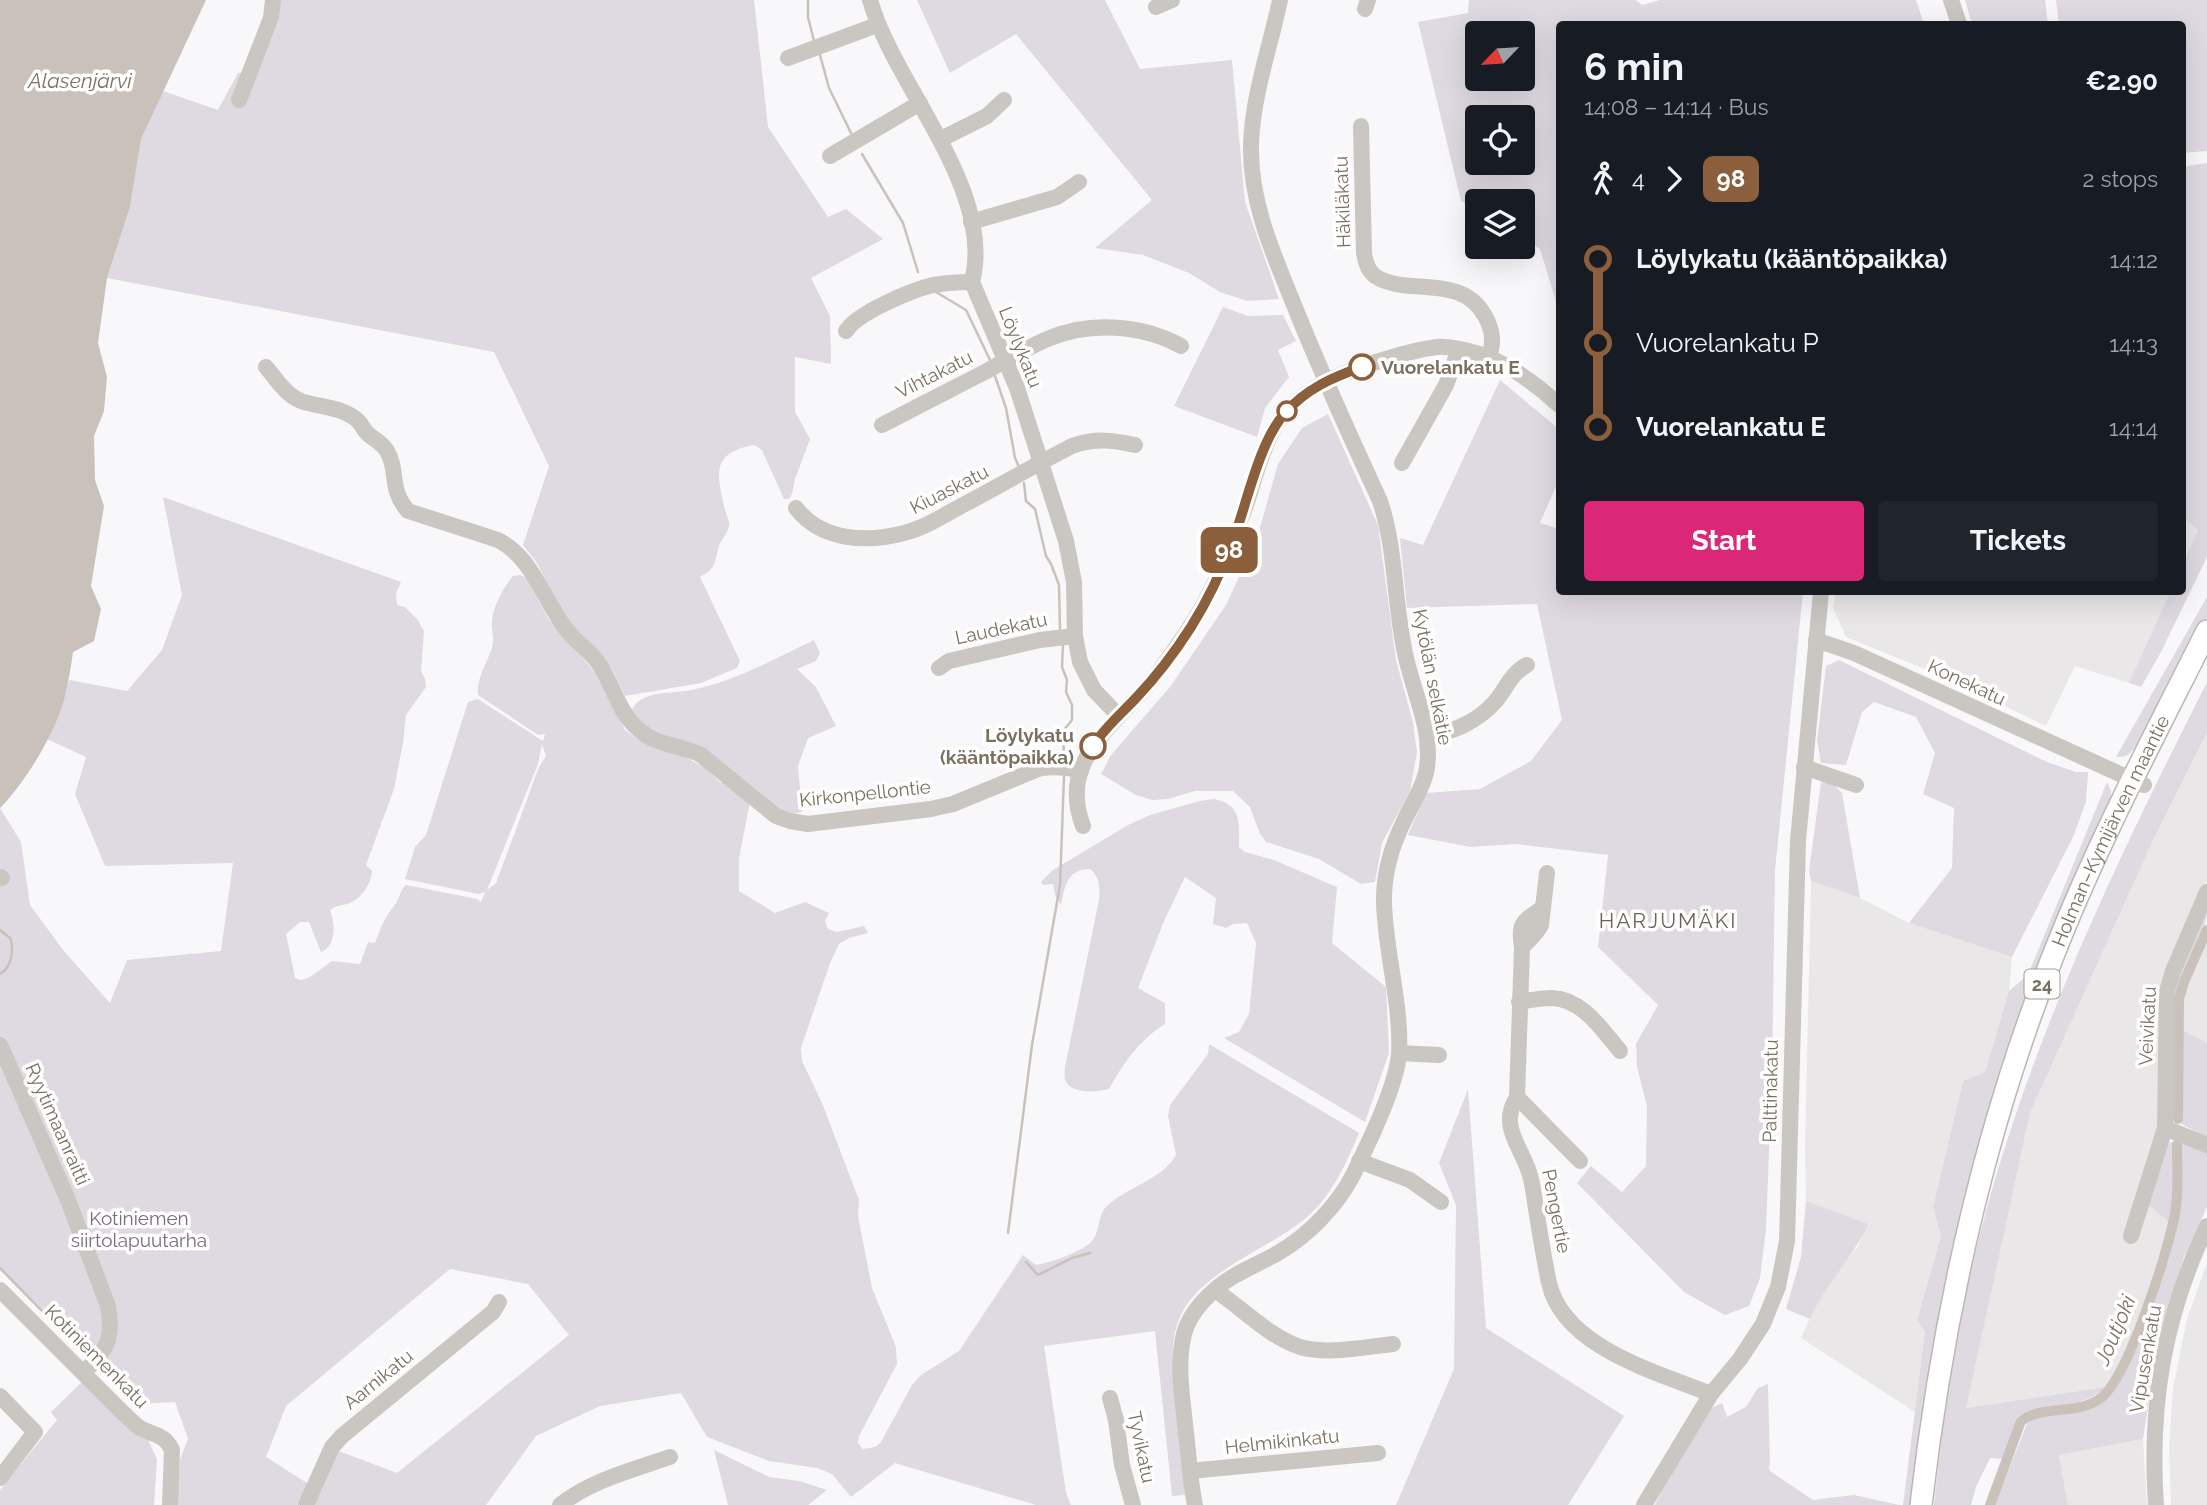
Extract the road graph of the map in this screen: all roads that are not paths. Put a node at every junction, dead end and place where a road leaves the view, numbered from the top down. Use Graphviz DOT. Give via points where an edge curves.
graph roads {
  1 [pos="273,0"];
  2 [pos="870,0"];
  3 [pos="1280,0"];
  4 [pos="1951,0"];
  5 [pos="1958,21"];
  6 [pos="877,25"];
  7 [pos="788,58"];
  8 [pos="239,100"];
  9 [pos="1004,100"];
  10 [pos="920,103"];
  11 [pos="1361,127"];
  12 [pos="941,139"];
  13 [pos="830,156"];
  14 [pos="1079,182"];
  15 [pos="971,222"];
  16 [pos="972,282"];
  17 [pos="846,331"];
  18 [pos="1181,346"];
  19 [pos="1459,349"];
  20 [pos="1489,358"];
  21 [pos="1006,361"];
  22 [pos="266,367"];
  23 [pos="1325,381"];
  24 [pos="1556,403"];
  25 [pos="882,425"];
  26 [pos="1135,445"];
  27 [pos="1042,463"];
  28 [pos="1402,463"];
  29 [pos="796,508"];
  30 [pos="1821,595"];
  31 [pos="2207,631"];
  32 [pos="1075,636"];
  33 [pos="1816,640"];
  34 [pos="2207,658"];
  35 [pos="1527,665"];
  36 [pos="939,668"];
  37 [pos="1118,715"];
  38 [pos="1427,738"];
  39 [pos="1804,767"];
  40 [pos="1081,771"];
  41 [pos="2139,782"];
  42 [pos="1856,785"];
  43 [pos="1083,826"];
  44 [pos="1547,873"];
  45 [pos="2207,892"];
  46 [pos="1520,1002"];
  47 [pos="0,1045"];
  48 [pos="1620,1051"];
  49 [pos="1399,1053"];
  50 [pos="1439,1055"];
  51 [pos="1517,1097"];
  52 [pos="2165,1128"];
  53 [pos="2207,1144"];
  54 [pos="1359,1161"];
  55 [pos="1580,1161"];
  56 [pos="1441,1202"];
  57 [pos="2207,1226"];
  58 [pos="2131,1236"];
  59 [pos="1217,1289"];
  60 [pos="0,1290"];
  61 [pos="499,1301"];
  62 [pos="1393,1344"];
  63 [pos="84,1372"];
  64 [pos="1712,1394"];
  65 [pos="0,1396"];
  66 [pos="1110,1398"];
  67 [pos="1378,1452"];
  68 [pos="670,1457"];
  69 [pos="1190,1471"];
  70 [pos="0,1478"];
  71 [pos="170,1505"];
  72 [pos="306,1505"];
  73 [pos="560,1505"];
  74 [pos="1133,1505"];
  75 [pos="1195,1505"];
  76 [pos="1644,1505"];
  77 [pos="1921,1505"];
  78 [pos="2155,1505"];
  1 -- 8 [label="street" via="271,18"];
  2 -- 6 [label="street, Löylykatu"];
  3 -- 23 [label="street, Kytölän selkätie" via="1253,124 1253,176 1262,224"];
  4 -- 5 [label="street"];
  6 -- 7 [label="street"];
  6 -- 10 [label="street, Löylykatu"];
  9 -- 12 [label="street" via="987,116"];
  10 -- 12 [label="street, Löylykatu"];
  10 -- 13 [label="street"];
  11 -- 20 [label="street, Häkiläkatu" via="1368,269 1381,279 1469,298 1481,309 1493,333"];
  12 -- 15 [label="street, Löylykatu"];
  14 -- 15 [label="street" via="1058,197"];
  15 -- 16 [label="street, Löylykatu" via="976,258"];
  16 -- 17 [label="street" via="922,289 856,320"];
  16 -- 21 [label="street, Löylykatu"];
  18 -- 21 [label="street, Vihtakatu" via="1142,330 1077,330 1052,337"];
  19 -- 20 [label="street"];
  19 -- 23 [label="street" via="1420,350"];
  19 -- 28 [label="street" via="1446,386"];
  20 -- 24 [label="street"];
  21 -- 25 [label="street, Vihtakatu"];
  21 -- 27 [label="street, Löylykatu"];
  22 -- 40 [label="street, Kirkonpellontie" via="289,394 357,419 380,442 391,461 399,501 408,511 512,547 558,618 598,661 637,729 648,738 701,755 776,816 808,824 903,813 953,804 1038,769"];
  23 -- 37 [label="street" via="1295,403 1276,426 1204,604 1152,680"];
  23 -- 38 [label="street, Kytölän selkätie" via="1387,522 1404,648"];
  26 -- 27 [label="street, Kiuaskatu" via="1108,439 1084,442"];
  27 -- 29 [label="street, Kiuaskatu" via="919,528 896,535 842,537 811,523"];
  27 -- 32 [label="street, Löylykatu" via="1071,562"];
  30 -- 33 [label="street"];
  31 -- 41 [label="highway, Holman–Kymijärven maantie / 24"];
  32 -- 36 [label="street, Laudekatu" via="949,661"];
  32 -- 37 [label="street, Löylykatu" via="1086,677"];
  33 -- 39 [label="street, Palttinakatu"];
  33 -- 41 [label="street, Konekatu"];
  34 -- 41 [label="highway, Holman–Kymijärven maantie / 24"];
  35 -- 38 [label="street" via="1517,670 1478,719"];
  37 -- 40 [label="street" via="1094,744"];
  38 -- 49 [label="street, Kytölän selkätie" via="1425,775 1394,844 1384,898"];
  39 -- 42 [label="street"];
  39 -- 64 [label="street, Palttinakatu" via="1787,1241 1778,1287 1763,1324"];
  40 -- 43 [label="street" via="1075,799"];
  41 -- 77 [label="highway, Holman–Kymijärven maantie / 24" via="2078,895 2039,993 2003,1104 1947,1330"];
  44 -- 46 [label="street, Pengertie" via="1541,925 1522,948"];
  45 -- 52 [label="street, Veivikatu" via="2167,991"];
  46 -- 48 [label="street" via="1569,1001 1587,1013"];
  46 -- 51 [label="street, Pengertie"];
  47 -- 63 [label="street, Ryytimaanraitti" via="68,1200 108,1306 109,1344"];
  49 -- 50 [label="street"];
  49 -- 54 [label="street, Kytölän selkätie" via="1386,1101"];
  51 -- 55 [label="street"];
  51 -- 64 [label="street, Pengertie" via="1509,1115 1512,1131 1530,1173 1550,1287 1563,1316 1616,1355"];
  52 -- 53 [label="street"];
  52 -- 58 [label="street, Veivikatu"];
  54 -- 56 [label="street" via="1410,1180"];
  54 -- 59 [label="street, Kytölän selkätie" via="1332,1207 1306,1233"];
  57 -- 78 [label="street, Vipusenkatu" via="2183,1280 2165,1344 2154,1417"];
  59 -- 62 [label="street" via="1298,1346 1321,1350"];
  59 -- 69 [label="street, Kytölän selkätie" via="1198,1308 1183,1341"];
  60 -- 63 [label="street, Kotiniemenkatu"];
  61 -- 72 [label="street, Aarnikatu" via="493,1312 342,1436 332,1447"];
  63 -- 71 [label="street, Kotiniemenkatu" via="140,1428 169,1443"];
  64 -- 76 [label="street, Palttinakatu"];
  65 -- 70 [label="street" via="35,1432"];
  66 -- 74 [label="street, Tyvikatu"];
  67 -- 69 [label="street, Helmikinkatu"];
  68 -- 73 [label="street" via="604,1479"];
  69 -- 75 [label="street, Kytölän selkätie"];
}
